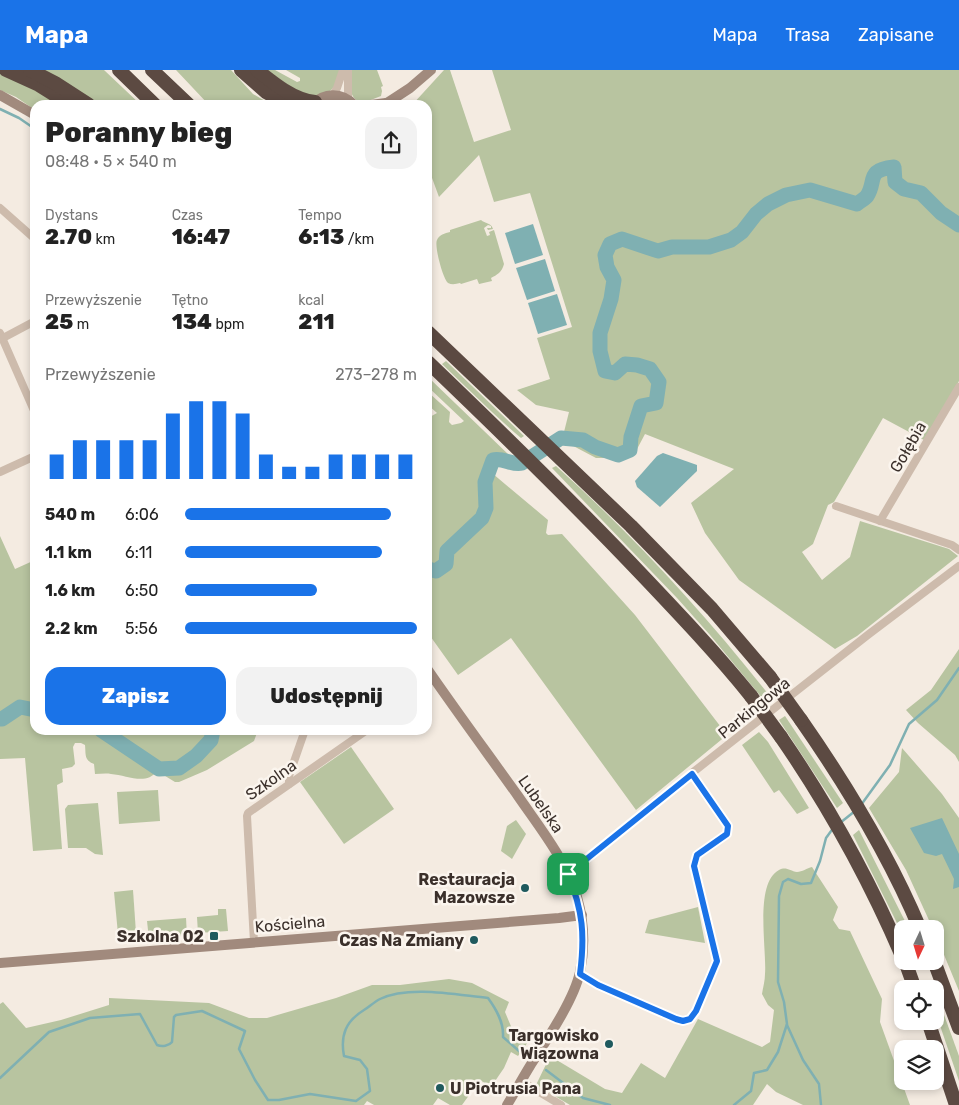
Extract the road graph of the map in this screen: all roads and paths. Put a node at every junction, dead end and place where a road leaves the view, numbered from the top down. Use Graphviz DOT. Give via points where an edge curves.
graph roads {
  1 [pos="6,70"];
  2 [pos="30,70"];
  3 [pos="119,70"];
  4 [pos="152,70"];
  5 [pos="242,70"];
  6 [pos="257,70"];
  7 [pos="343,70"];
  8 [pos="348,70"];
  9 [pos="431,70"];
  10 [pos="0,95"];
  11 [pos="333,95"];
  12 [pos="63,100"];
  13 [pos="81,100"];
  14 [pos="150,100"];
  15 [pos="184,100"];
  16 [pos="281,100"];
  17 [pos="304,100"];
  18 [pos="319,100"];
  19 [pos="346,100"];
  20 [pos="351,100"];
  21 [pos="391,100"];
  22 [pos="30,112"];
  23 [pos="0,208"];
  24 [pos="30,235"];
  25 [pos="30,323"];
  26 [pos="2,336"];
  27 [pos="432,336"];
  28 [pos="432,366"];
  29 [pos="959,387"];
  30 [pos="30,401"];
  31 [pos="30,458"];
  32 [pos="0,472"];
  33 [pos="836,506"];
  34 [pos="880,521"];
  35 [pos="959,550"];
  36 [pos="959,566"];
  37 [pos="432,676"];
  38 [pos="303,735"];
  39 [pos="360,735"];
  40 [pos="692,774"];
  41 [pos="289,784"];
  42 [pos="568,874"];
  43 [pos="582,915"];
  44 [pos="916,920"];
  45 [pos="894,938"];
  46 [pos="254,942"];
  47 [pos="0,963"];
  48 [pos="937,970"];
  49 [pos="580,974"];
  50 [pos="959,1028"];
  51 [pos="931,1030"];
  52 [pos="521,1081"];
  53 [pos="507,1105"];
  54 [pos="561,1105"];
  55 [pos="956,1105"];
  1 -- 12 [label="highway"];
  2 -- 13 [label="highway"];
  3 -- 14 [label="highway"];
  4 -- 15 [label="highway"];
  5 -- 16 [label="highway" via="266,92"];
  6 -- 17 [label="highway"];
  7 -- 11 [label="street"];
  8 -- 20 [label="street"];
  9 -- 21 [label="street"];
  10 -- 22 [label="street"];
  11 -- 18 [label="street"];
  11 -- 19 [label="street"];
  23 -- 24 [label="street"];
  25 -- 26 [label="street"];
  26 -- 30 [label="street"];
  27 -- 44 [label="highway, bridge" via="631,526 749,650 840,777 873,833"];
  28 -- 45 [label="highway, bridge" via="547,477 692,627 750,696 820,795"];
  29 -- 34 [label="street, Gołębia"];
  31 -- 32 [label="street"];
  33 -- 34 [label="street"];
  34 -- 35 [label="street"];
  36 -- 40 [label="street, Parkingowa"];
  37 -- 42 [label="street, Lubelska" via="546,836"];
  38 -- 41 [label="street"];
  39 -- 41 [label="street, Szkolna"];
  40 -- 42 [label="street, Parkingowa"];
  40 -- 49 [label="street" via="728,826 727,834 697,855 694,866 717,961 696,1011 690,1019 676,1019"];
  41 -- 46 [label="street, Szkolna" via="247,816"];
  42 -- 43 [label="street, Lubelska"];
  43 -- 46 [label="street, Kościelna"];
  43 -- 49 [label="street, Lubelska"];
  46 -- 47 [label="street, Kościelna"];
  48 -- 50 [label="highway"];
  49 -- 52 [label="street, Lubelska" via="550,1035"];
  51 -- 55 [label="highway"];
  52 -- 53 [label="street, Lubelska"];
  52 -- 54 [label="street"];
}
